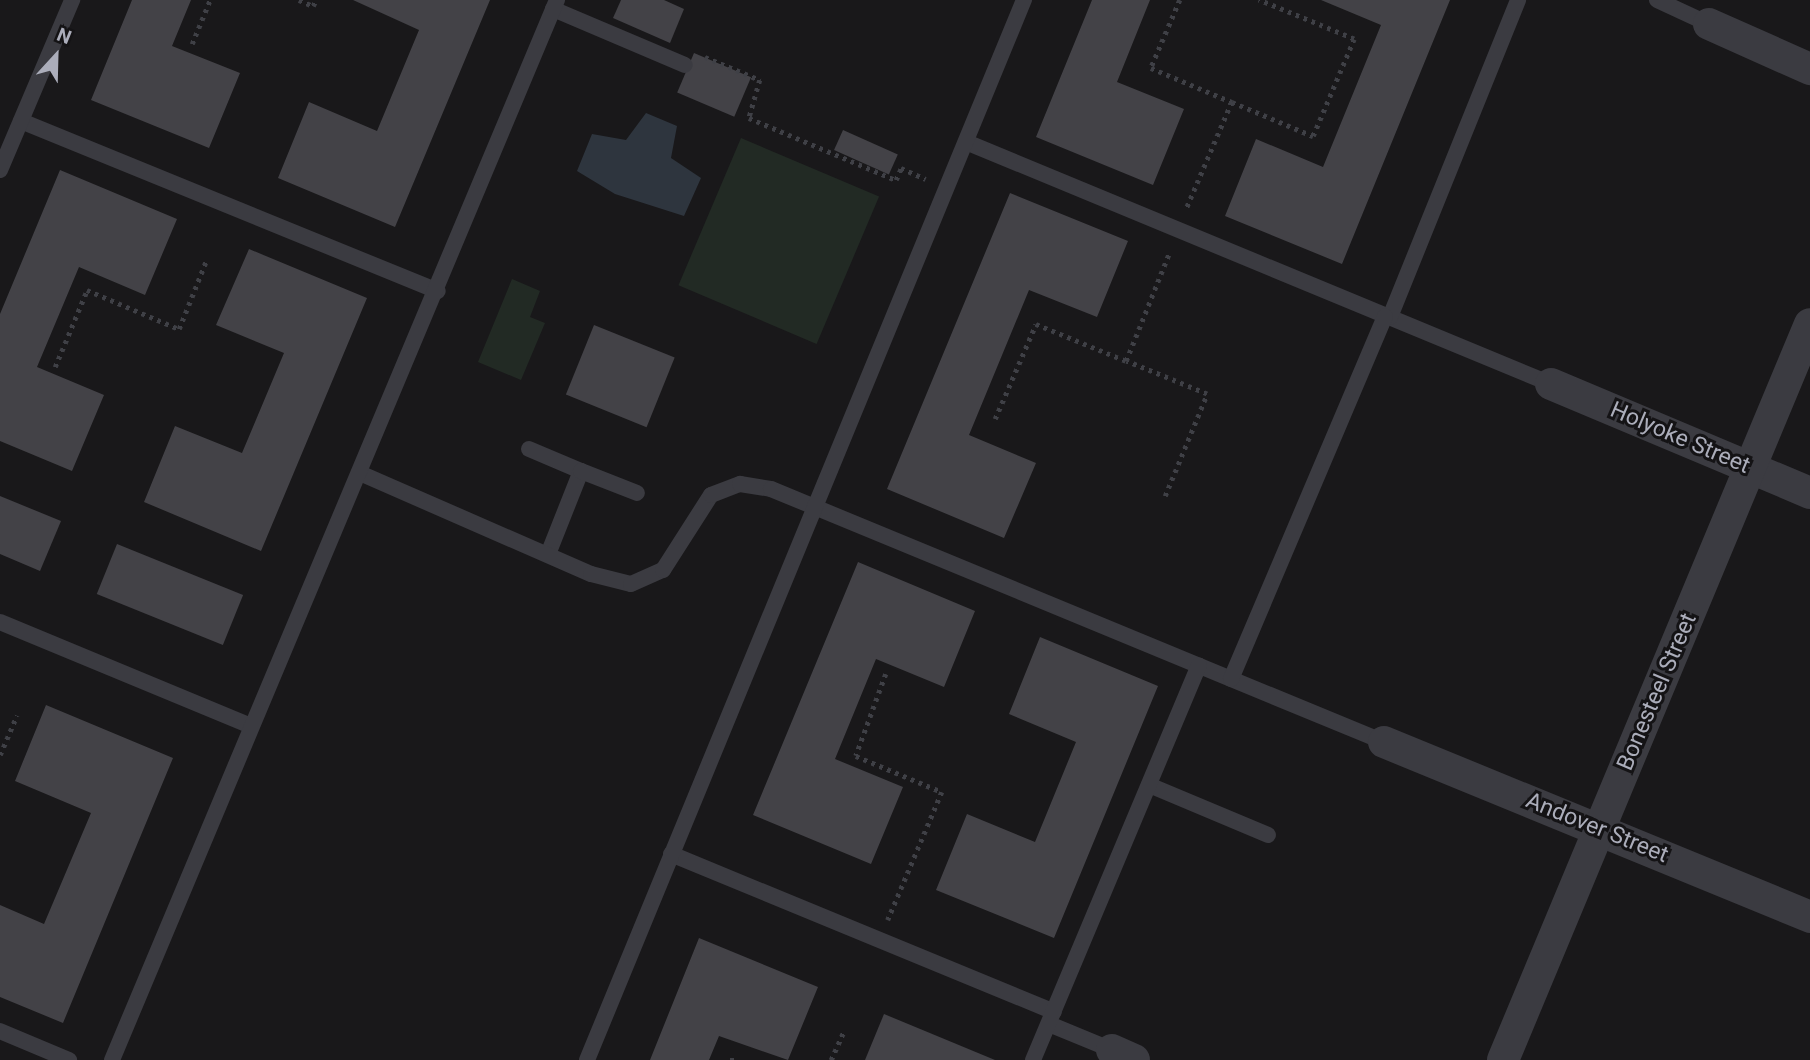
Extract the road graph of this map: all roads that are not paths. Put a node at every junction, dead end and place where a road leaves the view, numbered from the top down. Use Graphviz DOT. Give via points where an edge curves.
graph roads {
  1 [pos="72,0"];
  2 [pos="1024,0"];
  3 [pos="1518,0"];
  4 [pos="1657,0"];
  5 [pos="555,4"];
  6 [pos="1709,24"];
  7 [pos="685,65"];
  8 [pos="1810,69"];
  9 [pos="21,121"];
  10 [pos="966,142"];
  11 [pos="0,170"];
  12 [pos="438,290"];
  13 [pos="1387,316"];
  14 [pos="1810,324"];
  15 [pos="1551,384"];
  16 [pos="529,449"];
  17 [pos="1750,467"];
  18 [pos="581,471"];
  19 [pos="362,474"];
  20 [pos="637,493"];
  21 [pos="1810,493"];
  22 [pos="815,506"];
  23 [pos="549,552"];
  24 [pos="0,622"];
  25 [pos="1199,666"];
  26 [pos="1231,679"];
  27 [pos="251,726"];
  28 [pos="1384,742"];
  29 [pos="1149,785"];
  30 [pos="1600,828"];
  31 [pos="1268,835"];
  32 [pos="671,855"];
  33 [pos="1810,917"];
  34 [pos="1051,1018"];
  35 [pos="0,1031"];
  36 [pos="1123,1055"];
  37 [pos="69,1060"];
  38 [pos="112,1060"];
  39 [pos="587,1060"];
  40 [pos="1033,1060"];
  41 [pos="1503,1060"];
  1 -- 9 [label="lane"];
  2 -- 10 [label="lane"];
  3 -- 13 [label="lane"];
  4 -- 6 [label="lane"];
  5 -- 7 [label="lane"];
  5 -- 12 [label="lane"];
  6 -- 8 [label="street"];
  9 -- 11 [label="lane"];
  9 -- 12 [label="lane"];
  10 -- 13 [label="lane"];
  10 -- 22 [label="lane"];
  12 -- 19 [label="lane"];
  13 -- 15 [label="lane"];
  13 -- 26 [label="lane"];
  14 -- 17 [label="street, Bonesteel Street"];
  15 -- 17 [label="street, Holyoke Street"];
  16 -- 18 [label="lane"];
  17 -- 21 [label="street, Holyoke Street"];
  17 -- 30 [label="street, Bonesteel Street"];
  18 -- 20 [label="lane"];
  18 -- 23 [label="lane"];
  19 -- 23 [label="lane"];
  19 -- 27 [label="lane"];
  22 -- 23 [label="lane" via="756,485 726,487 702,505 663,570 631,584"];
  22 -- 25 [label="lane"];
  22 -- 32 [label="lane"];
  24 -- 27 [label="lane"];
  25 -- 26 [label="lane"];
  25 -- 29 [label="lane"];
  26 -- 28 [label="lane"];
  27 -- 38 [label="lane"];
  28 -- 30 [label="street, Andover Street"];
  29 -- 31 [label="lane"];
  29 -- 34 [label="lane"];
  30 -- 33 [label="street, Andover Street"];
  30 -- 41 [label="street, Bonesteel Street"];
  32 -- 34 [label="lane" via="880,940"];
  32 -- 39 [label="lane"];
  34 -- 36 [label="lane"];
  34 -- 40 [label="lane"];
  35 -- 37 [label="lane"];
}
